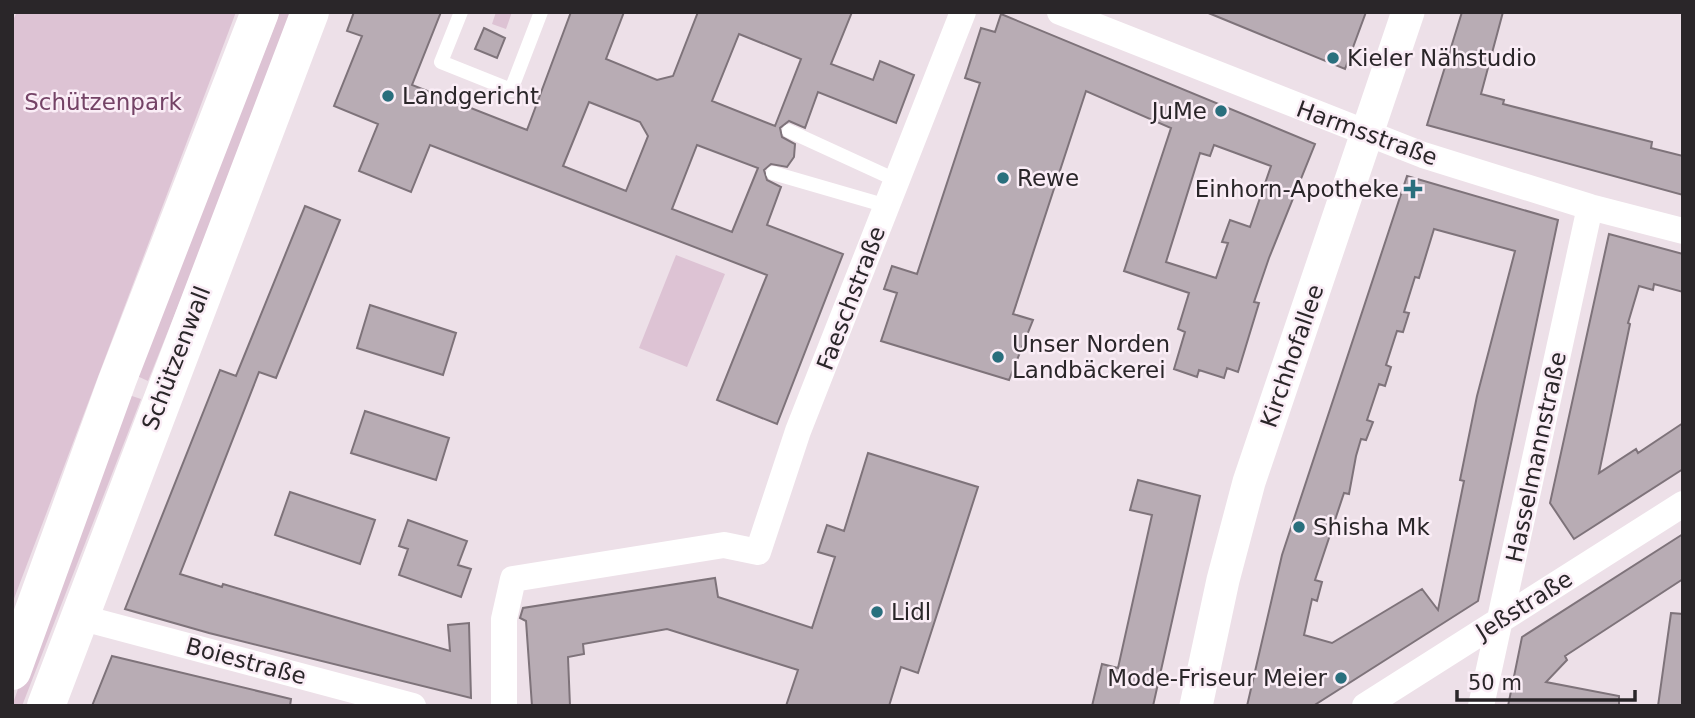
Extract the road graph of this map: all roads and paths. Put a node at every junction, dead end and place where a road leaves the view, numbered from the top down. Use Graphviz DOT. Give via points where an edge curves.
graph roads {
  1 [pos="260,12"];
  2 [pos="310,12"];
  3 [pos="461,12"];
  4 [pos="541,12"];
  5 [pos="963,12"];
  6 [pos="1060,12"];
  7 [pos="1408,12"];
  8 [pos="789,131"];
  9 [pos="1366,134"];
  10 [pos="773,173"];
  11 [pos="898,181"];
  12 [pos="887,206"];
  13 [pos="1590,207"];
  14 [pos="1683,231"];
  15 [pos="1683,504"];
  16 [pos="79,617"];
  17 [pos="1500,621"];
  18 [pos="12,671"];
  19 [pos="46,706"];
  20 [pos="413,706"];
  21 [pos="504,706"];
  22 [pos="1196,706"];
  23 [pos="1366,706"];
  24 [pos="1481,706"];
  1 -- 18 [label="main road, Schützenwall" via="117,381"];
  2 -- 16 [label="main road, Schützenwall"];
  3 -- 4 [label="lane" via="441,62 511,90"];
  5 -- 11 [label="street, Faeschstraße"];
  6 -- 9 [label="street, Harmsstraße"];
  7 -- 9 [label="street, Kirchhofallee"];
  8 -- 11 [label="lane"];
  9 -- 13 [label="street, Harmsstraße"];
  9 -- 22 [label="street, Kirchhofallee" via="1250,482"];
  10 -- 12 [label="lane"];
  11 -- 12 [label="street, Faeschstraße"];
  12 -- 21 [label="street, Faeschstraße" via="798,431 758,552 724,545 513,579 504,619"];
  13 -- 14 [label="street, Harmsstraße"];
  13 -- 17 [label="street, Hasselmannstraße"];
  15 -- 17 [label="street, Jeßstraße"];
  16 -- 19 [label="main road, Schützenwall"];
  16 -- 20 [label="street, Boiestraße"];
  17 -- 23 [label="street, Jeßstraße"];
  17 -- 24 [label="street, Hasselmannstraße"];
}
